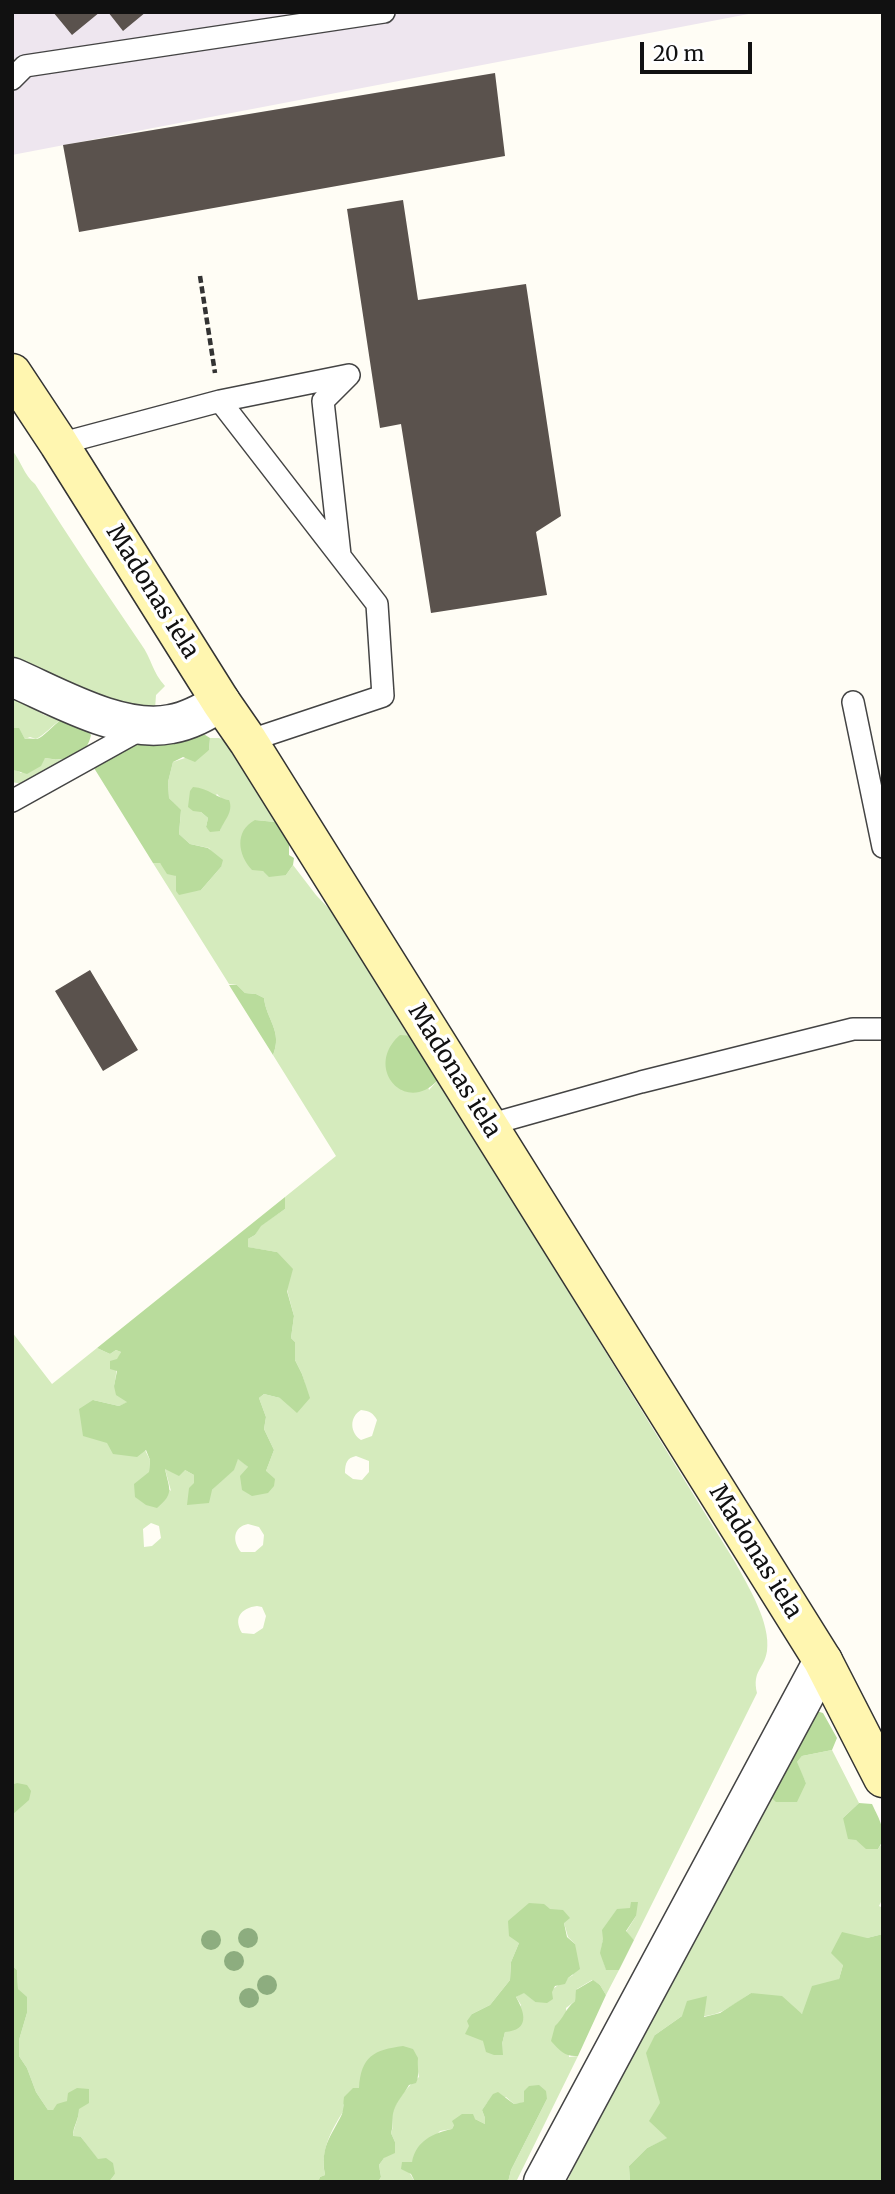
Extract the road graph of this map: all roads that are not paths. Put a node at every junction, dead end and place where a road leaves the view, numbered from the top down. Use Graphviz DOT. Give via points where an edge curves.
graph roads {
  1 [pos="384,12"];
  2 [pos="12,79"];
  3 [pos="12,373"];
  4 [pos="220,401"];
  5 [pos="59,444"];
  6 [pos="340,555"];
  7 [pos="12,677"];
  8 [pos="220,702"];
  9 [pos="853,702"];
  10 [pos="147,726"];
  11 [pos="248,741"];
  12 [pos="12,801"];
  13 [pos="883,847"];
  14 [pos="883,1029"];
  15 [pos="488,1125"];
  16 [pos="823,1661"];
  17 [pos="883,1778"];
  18 [pos="543,2182"];
  1 -- 2 [label="lane" via="25,66"];
  3 -- 5 [label="main road, Madonas iela"];
  4 -- 5 [label="lane"];
  4 -- 6 [label="lane"];
  4 -- 6 [label="lane" via="349,375 323,401"];
  5 -- 8 [label="main road, Madonas iela"];
  6 -- 11 [label="lane" via="377,604 383,696"];
  7 -- 10 [label="street" via="116,720"];
  8 -- 10 [label="street" via="182,722"];
  8 -- 11 [label="main road, Madonas iela"];
  9 -- 13 [label="lane"];
  10 -- 12 [label="lane"];
  11 -- 15 [label="main road, Madonas iela"];
  14 -- 15 [label="lane" via="853,1029"];
  15 -- 16 [label="main road, Madonas iela"];
  16 -- 17 [label="main road, Madonas iela"];
  16 -- 18 [label="street"];
}
